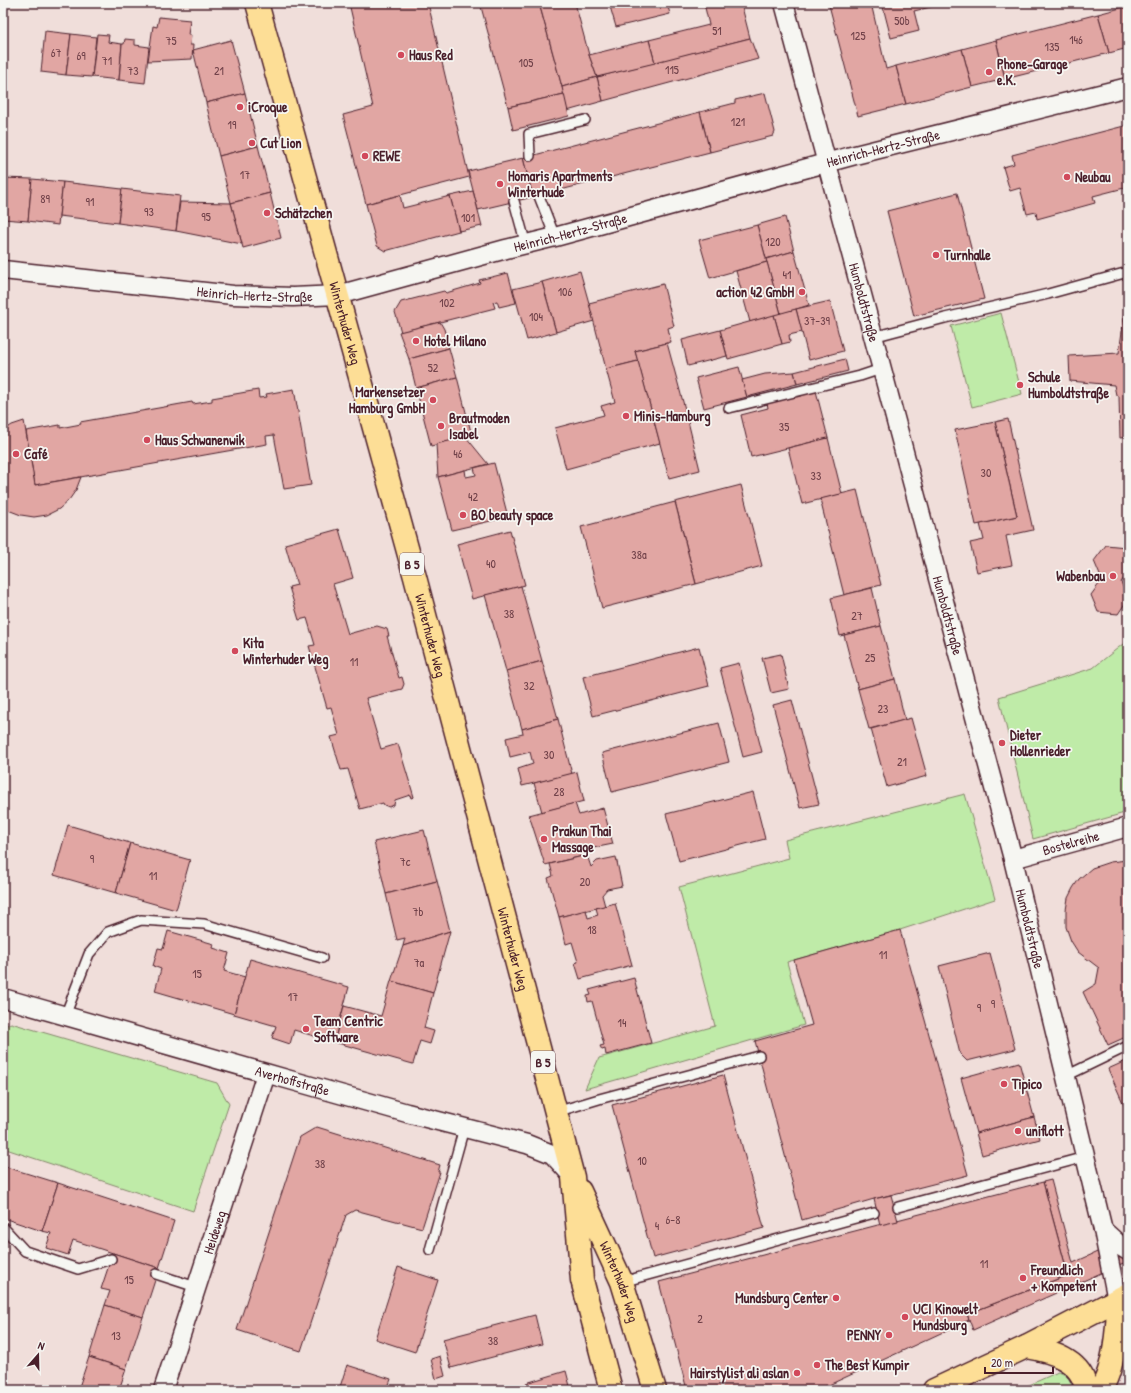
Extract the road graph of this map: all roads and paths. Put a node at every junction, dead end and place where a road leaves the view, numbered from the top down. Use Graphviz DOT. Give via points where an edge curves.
graph roads {
  1 [pos="257,3"];
  2 [pos="784,3"];
  3 [pos="1128,87"];
  4 [pos="585,120"];
  5 [pos="530,156"];
  6 [pos="827,163"];
  7 [pos="539,196"];
  8 [pos="514,201"];
  9 [pos="555,238"];
  10 [pos="526,245"];
  11 [pos="3,270"];
  12 [pos="1128,272"];
  13 [pos="338,295"];
  14 [pos="873,337"];
  15 [pos="882,369"];
  16 [pos="729,408"];
  17 [pos="1128,828"];
  18 [pos="1013,859"];
  19 [pos="322,958"];
  20 [pos="3,998"];
  21 [pos="65,1016"];
  22 [pos="1128,1046"];
  23 [pos="759,1056"];
  24 [pos="266,1074"];
  25 [pos="1066,1076"];
  26 [pos="556,1112"];
  27 [pos="464,1128"];
  28 [pos="1085,1157"];
  29 [pos="573,1177"];
  30 [pos="898,1207"];
  31 [pos="874,1214"];
  32 [pos="3,1227"];
  33 [pos="1103,1230"];
  34 [pos="430,1250"];
  35 [pos="1128,1251"];
  36 [pos="111,1259"];
  37 [pos="156,1274"];
  38 [pos="622,1282"];
  39 [pos="196,1287"];
  40 [pos="1122,1297"];
  41 [pos="1026,1347"];
  42 [pos="163,1390"];
  43 [pos="611,1390"];
  44 [pos="654,1390"];
  45 [pos="934,1390"];
  46 [pos="1086,1390"];
  47 [pos="1100,1390"];
  1 -- 13 [label="main road, Winterhuder Weg / B 5"];
  2 -- 6 [label="street, Humboldtstraße"];
  3 -- 6 [label="street, Heinrich-Hertz-Straße"];
  4 -- 5 [label="lane" via="529,134"];
  6 -- 9 [label="street, Heinrich-Hertz-Straße"];
  6 -- 14 [label="street, Humboldtstraße"];
  7 -- 9 [label="lane"];
  8 -- 10 [label="lane"];
  9 -- 10 [label="street, Heinrich-Hertz-Straße"];
  10 -- 13 [label="street, Heinrich-Hertz-Straße"];
  11 -- 13 [label="street, Heinrich-Hertz-Straße" via="233,295"];
  12 -- 14 [label="lane"];
  13 -- 26 [label="main road, Winterhuder Weg / B 5"];
  14 -- 15 [label="street, Humboldtstraße"];
  15 -- 16 [label="lane"];
  15 -- 18 [label="street, Humboldtstraße"];
  17 -- 18 [label="street, Bostelreihe"];
  18 -- 25 [label="street, Humboldtstraße"];
  19 -- 21 [label="lane" via="204,924 140,920 108,932 89,954"];
  20 -- 21 [label="street, Averhoffstraße"];
  21 -- 24 [label="street, Averhoffstraße"];
  22 -- 25 [label="lane"];
  23 -- 26 [label="lane"];
  24 -- 27 [label="street, Averhoffstraße"];
  24 -- 39 [label="street, Heideweg"];
  25 -- 28 [label="street, Humboldtstraße"];
  26 -- 29 [label="main road, Winterhuder Weg / B 5"];
  27 -- 29 [label="street, Averhoffstraße" via="527,1144 552,1154"];
  27 -- 34 [label="lane"];
  28 -- 30 [label="lane"];
  28 -- 33 [label="street, Humboldtstraße"];
  29 -- 38 [label="main road, Winterhuder Weg / B 5"];
  29 -- 43 [label="main road, Winterhuder Weg / B 5" via="582,1280"];
  31 -- 38 [label="lane"];
  32 -- 36 [label="lane" via="25,1251 78,1269"];
  33 -- 35 [label="street"];
  33 -- 40 [label="street, Humboldtstraße"];
  37 -- 39 [label="lane"];
  38 -- 44 [label="main road, Winterhuder Weg / B 5"];
  39 -- 42 [label="street, Heideweg"];
  40 -- 41 [label="main road"];
  40 -- 47 [label="main road" via="1113,1353 1107,1377"];
  41 -- 45 [label="main road"];
  41 -- 46 [label="main road" via="1048,1352 1072,1363 1083,1377"];
}
